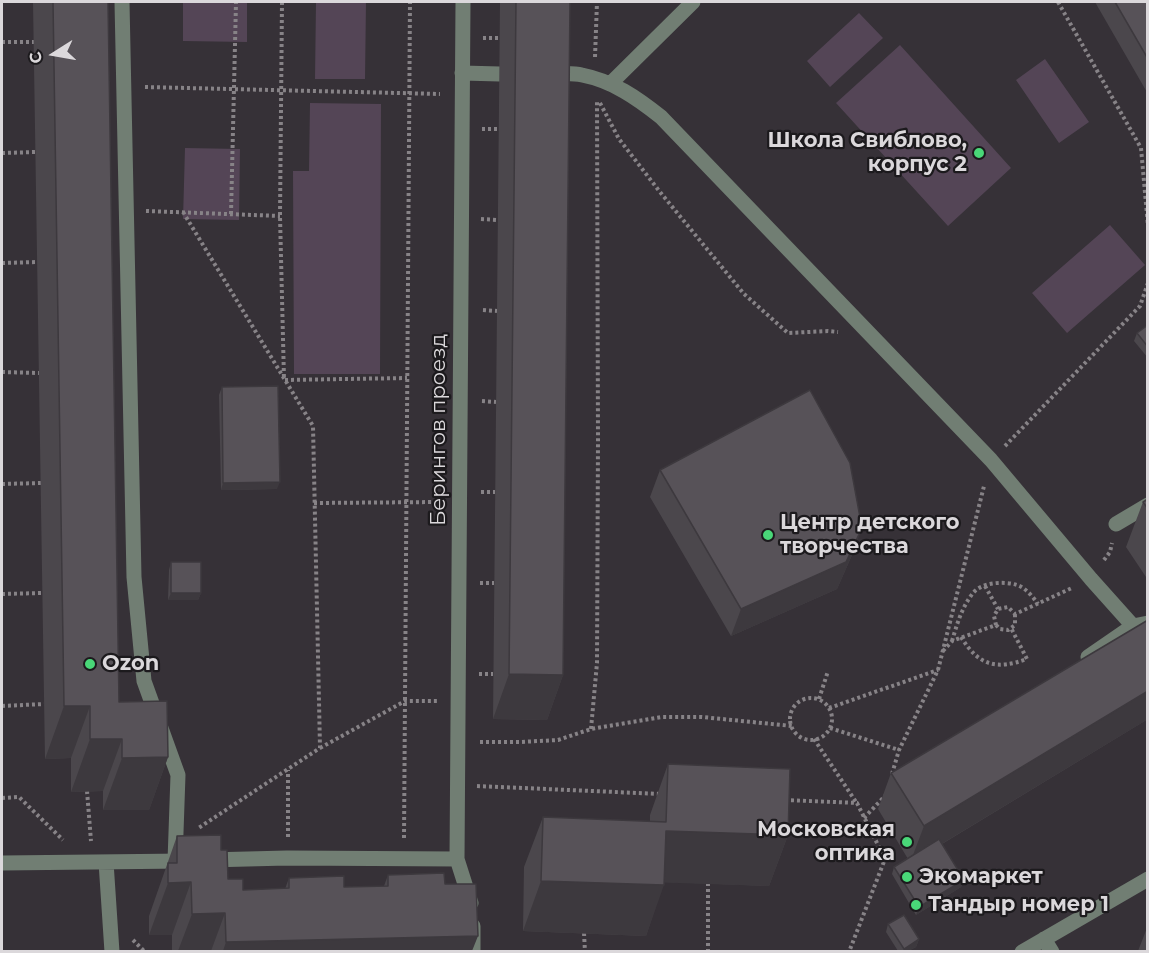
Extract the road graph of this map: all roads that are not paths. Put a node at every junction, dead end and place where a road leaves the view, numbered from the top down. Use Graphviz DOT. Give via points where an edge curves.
graph roads {
  1 [pos="122,2"];
  2 [pos="463,2"];
  3 [pos="693,2"];
  4 [pos="554,73"];
  5 [pos="462,74"];
  6 [pos="500,74"];
  7 [pos="602,81"];
  8 [pos="1148,505"];
  9 [pos="1116,524"];
  10 [pos="1140,624"];
  11 [pos="1076,665"];
  12 [pos="458,858"];
  13 [pos="175,861"];
  14 [pos="94,862"];
  15 [pos="2,863"];
  16 [pos="1148,879"];
  17 [pos="1048,945"];
  18 [pos="112,951"];
  19 [pos="473,951"];
  20 [pos="1022,951"];
  1 -- 13 [label="street" via="134,577 144,681 178,775"];
  2 -- 5 [label="street, Берингов проезд"];
  3 -- 7 [label="street"];
  4 -- 7 [label="street"];
  5 -- 6 [label="street"];
  5 -- 12 [label="street, Берингов проезд"];
  7 -- 10 [label="street" via="633,95 661,117 991,460 1091,579"];
  8 -- 9 [label="street"];
  10 -- 11 [label="street"];
  12 -- 13 [label="street"];
  12 -- 19 [label="street, Берингов проезд" via="472,908"];
  13 -- 14 [label="street"];
  14 -- 15 [label="street"];
  14 -- 18 [label="street"];
  16 -- 17 [label="street"];
  17 -- 20 [label="street"];
}
